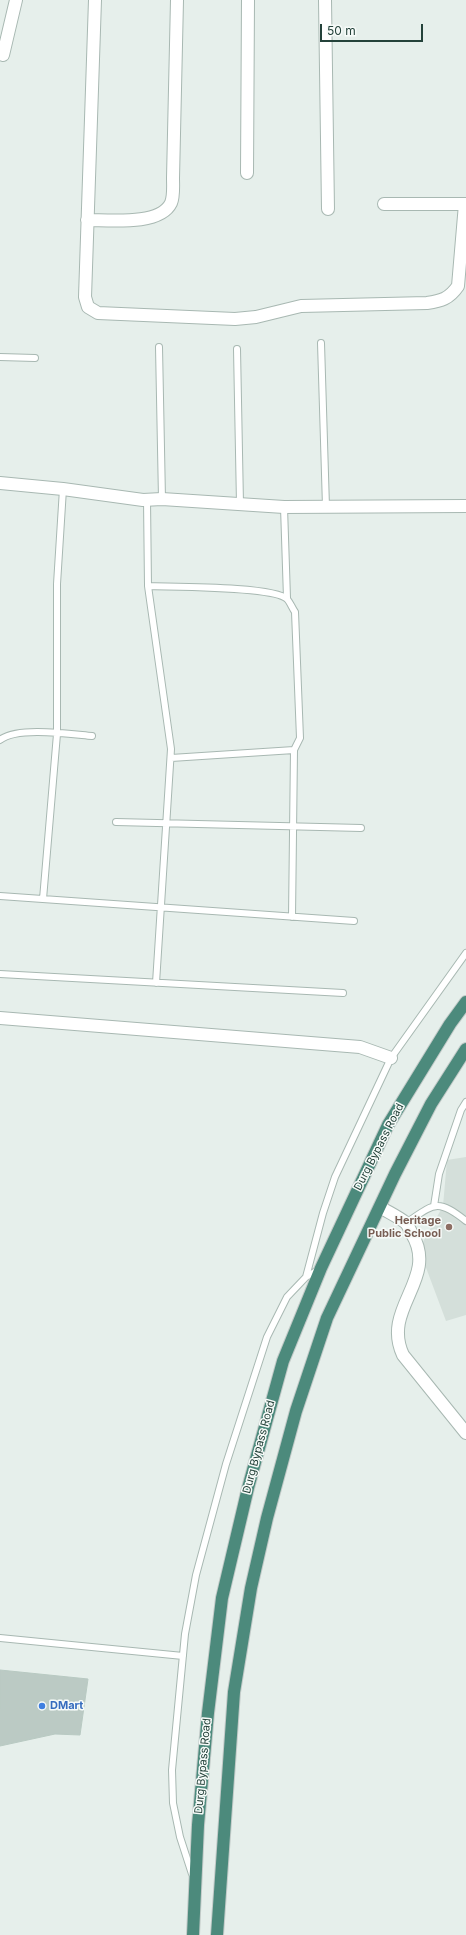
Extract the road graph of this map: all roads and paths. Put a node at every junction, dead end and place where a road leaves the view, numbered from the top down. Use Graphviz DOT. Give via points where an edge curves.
graph roads {
  1 [pos="16,0"];
  2 [pos="95,0"];
  3 [pos="177,0"];
  4 [pos="248,0"];
  5 [pos="325,0"];
  6 [pos="3,55"];
  7 [pos="247,173"];
  8 [pos="384,204"];
  9 [pos="465,204"];
  10 [pos="328,209"];
  11 [pos="87,220"];
  12 [pos="321,343"];
  13 [pos="159,347"];
  14 [pos="237,349"];
  15 [pos="0,357"];
  16 [pos="35,358"];
  17 [pos="0,483"];
  18 [pos="63,489"];
  19 [pos="162,499"];
  20 [pos="146,500"];
  21 [pos="240,504"];
  22 [pos="466,506"];
  23 [pos="284,507"];
  24 [pos="326,507"];
  25 [pos="148,586"];
  26 [pos="287,598"];
  27 [pos="56,734"];
  28 [pos="92,736"];
  29 [pos="0,740"];
  30 [pos="294,750"];
  31 [pos="171,758"];
  32 [pos="116,822"];
  33 [pos="168,822"];
  34 [pos="293,826"];
  35 [pos="362,828"];
  36 [pos="0,896"];
  37 [pos="43,899"];
  38 [pos="161,908"];
  39 [pos="292,917"];
  40 [pos="354,921"];
  41 [pos="466,952"];
  42 [pos="0,974"];
  43 [pos="156,983"];
  44 [pos="343,993"];
  45 [pos="466,1002"];
  46 [pos="0,1018"];
  47 [pos="466,1049"];
  48 [pos="391,1058"];
  49 [pos="466,1102"];
  50 [pos="434,1206"];
  51 [pos="380,1207"];
  52 [pos="466,1221"];
  53 [pos="406,1224"];
  54 [pos="321,1268"];
  55 [pos="306,1278"];
  56 [pos="466,1433"];
  57 [pos="0,1638"];
  58 [pos="183,1656"];
  59 [pos="196,1885"];
  60 [pos="193,1935"];
  61 [pos="218,1935"];
  1 -- 6 [label="street"];
  2 -- 11 [label="street"];
  3 -- 11 [label="street" via="174,178 171,202 164,212 148,219"];
  4 -- 7 [label="street"];
  5 -- 10 [label="street"];
  8 -- 9 [label="street"];
  9 -- 11 [label="street" via="458,286 444,300 427,303 301,306 256,317 235,319 98,313 88,307 85,297"];
  12 -- 24 [label="lane"];
  13 -- 19 [label="lane"];
  14 -- 21 [label="lane"];
  15 -- 16 [label="lane"];
  17 -- 18 [label="street"];
  18 -- 20 [label="street"];
  18 -- 27 [label="lane" via="57,584"];
  19 -- 20 [label="street"];
  19 -- 21 [label="street"];
  20 -- 25 [label="lane"];
  21 -- 23 [label="street"];
  22 -- 24 [label="street"];
  23 -- 24 [label="street"];
  23 -- 26 [label="lane"];
  25 -- 26 [label="lane" via="249,590 275,593"];
  25 -- 31 [label="lane"];
  26 -- 30 [label="lane" via="295,612 300,738"];
  27 -- 28 [label="lane"];
  27 -- 29 [label="lane" via="25,732 6,735"];
  27 -- 37 [label="lane"];
  30 -- 31 [label="lane"];
  30 -- 34 [label="lane"];
  31 -- 33 [label="lane"];
  32 -- 33 [label="lane"];
  33 -- 34 [label="lane"];
  33 -- 38 [label="lane"];
  34 -- 35 [label="lane"];
  34 -- 39 [label="lane"];
  36 -- 37 [label="lane"];
  37 -- 38 [label="lane"];
  38 -- 39 [label="lane"];
  38 -- 43 [label="lane"];
  39 -- 40 [label="lane"];
  41 -- 48 [label="lane"];
  42 -- 43 [label="lane"];
  43 -- 44 [label="lane"];
  45 -- 54 [label="highway, Durg Bypass Road" via="388,1124"];
  46 -- 48 [label="street" via="360,1047"];
  47 -- 51 [label="highway" via="431,1104"];
  48 -- 55 [label="lane" via="335,1177"];
  49 -- 50 [label="lane" via="439,1174"];
  50 -- 52 [label="lane" via="443,1206"];
  50 -- 53 [label="lane"];
  51 -- 53 [label="street"];
  51 -- 61 [label="highway" via="327,1318 296,1411 251,1588 234,1692"];
  53 -- 56 [label="street" via="419,1248 420,1260 419,1269 398,1319 397,1343 403,1355"];
  54 -- 55 [label="lane"];
  54 -- 59 [label="highway, Durg Bypass Road" via="283,1361 248,1488 222,1598 207,1720"];
  55 -- 58 [label="lane" via="287,1297 267,1337 226,1464 196,1575"];
  57 -- 58 [label="lane"];
  58 -- 59 [label="lane" via="172,1770 173,1790 180,1837"];
  59 -- 60 [label="highway, Durg Bypass Road"];
}
